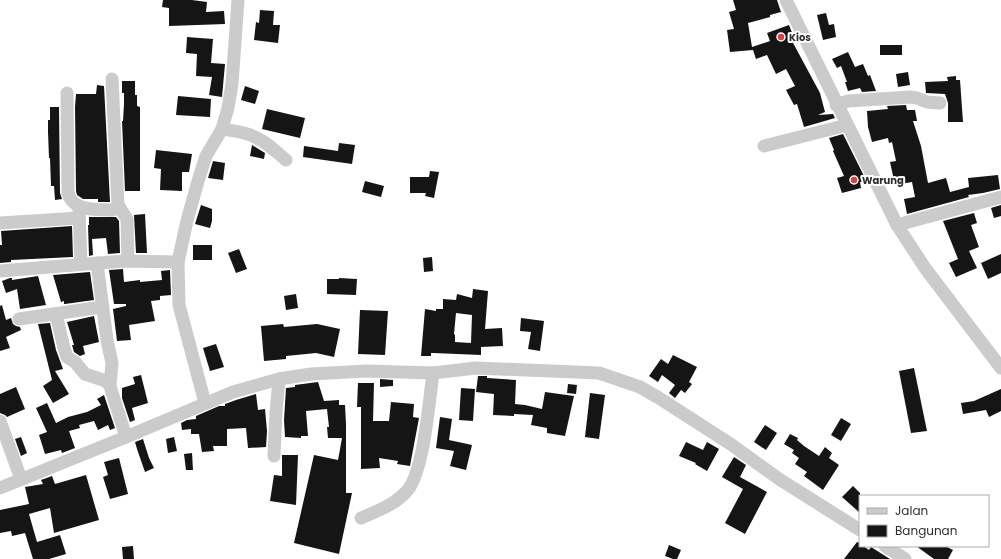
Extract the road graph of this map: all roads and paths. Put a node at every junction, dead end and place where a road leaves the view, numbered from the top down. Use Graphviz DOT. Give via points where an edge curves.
graph roads {
  1 [pos="238,0"];
  2 [pos="786,0"];
  3 [pos="112,79"];
  4 [pos="67,93"];
  5 [pos="842,103"];
  6 [pos="940,103"];
  7 [pos="847,125"];
  8 [pos="222,129"];
  9 [pos="764,146"];
  10 [pos="286,160"];
  11 [pos="1001,197"];
  12 [pos="118,205"];
  13 [pos="79,212"];
  14 [pos="0,223"];
  15 [pos="904,223"];
  16 [pos="128,261"];
  17 [pos="178,262"];
  18 [pos="97,263"];
  19 [pos="81,264"];
  20 [pos="0,271"];
  21 [pos="102,307"];
  22 [pos="56,314"];
  23 [pos="19,319"];
  24 [pos="1001,368"];
  25 [pos="433,373"];
  26 [pos="279,379"];
  27 [pos="110,386"];
  28 [pos="205,403"];
  29 [pos="0,421"];
  30 [pos="126,437"];
  31 [pos="274,456"];
  32 [pos="21,478"];
  33 [pos="0,488"];
  34 [pos="361,518"];
  35 [pos="859,529"];
  36 [pos="887,547"];
  37 [pos="905,559"];
  1 -- 8 [label="street" via="232,84"];
  2 -- 5 [label="street"];
  3 -- 12 [label="street"];
  4 -- 13 [label="street" via="68,193"];
  5 -- 6 [label="street" via="910,97"];
  5 -- 7 [label="street"];
  7 -- 9 [label="street"];
  7 -- 15 [label="street"];
  8 -- 10 [label="street" via="244,132 255,137"];
  8 -- 17 [label="street" via="206,156"];
  11 -- 15 [label="street"];
  12 -- 13 [label="street" via="112,210"];
  12 -- 16 [label="street" via="127,219"];
  13 -- 14 [label="street"];
  13 -- 19 [label="street"];
  15 -- 24 [label="street" via="925,268"];
  16 -- 17 [label="street"];
  16 -- 18 [label="street"];
  17 -- 28 [label="street" via="179,305"];
  18 -- 19 [label="street"];
  18 -- 21 [label="street"];
  19 -- 20 [label="street"];
  21 -- 22 [label="street"];
  21 -- 27 [label="street" via="112,363"];
  22 -- 23 [label="street"];
  22 -- 27 [label="street" via="67,357 76,362 85,374 106,381"];
  25 -- 26 [label="street" via="366,371 311,374"];
  25 -- 34 [label="street" via="423,445 417,471 408,491 381,509"];
  25 -- 35 [label="street" via="476,368 600,373 621,380 659,398"];
  26 -- 28 [label="street"];
  26 -- 31 [label="street"];
  27 -- 30 [label="street"];
  28 -- 30 [label="street"];
  29 -- 32 [label="street"];
  30 -- 32 [label="street"];
  32 -- 33 [label="street"];
  36 -- 37 [label="street"];
}
